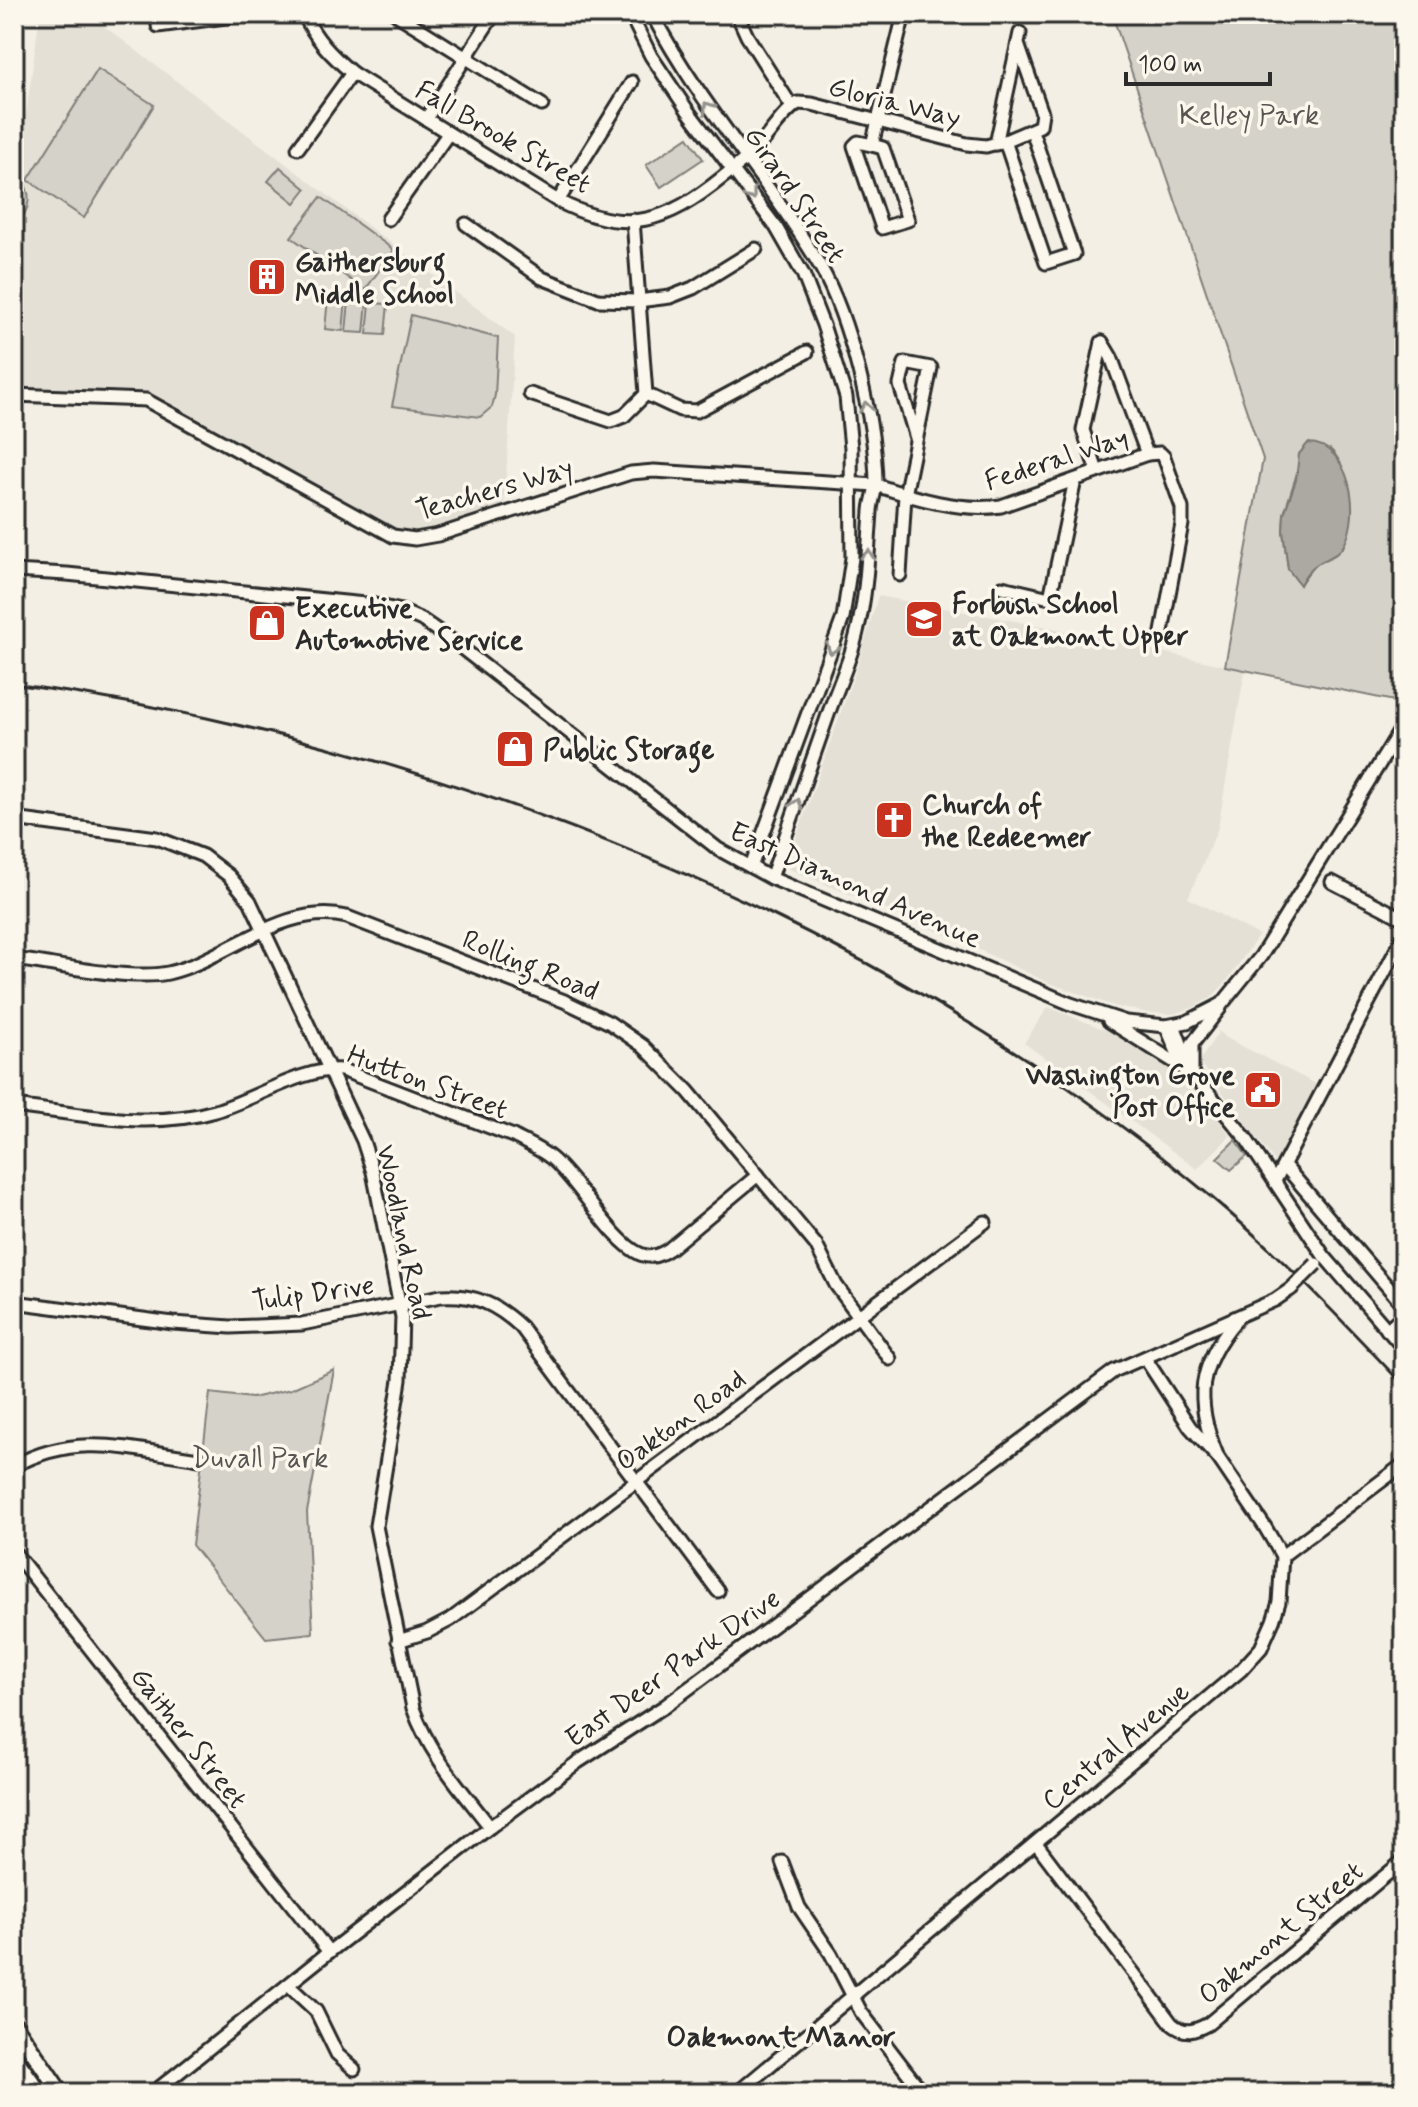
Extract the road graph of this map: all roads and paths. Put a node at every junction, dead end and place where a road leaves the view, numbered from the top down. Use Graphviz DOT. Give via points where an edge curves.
graph roads {
  1 [pos="248,14"];
  2 [pos="304,14"];
  3 [pos="396,14"];
  4 [pos="494,14"];
  5 [pos="630,14"];
  6 [pos="652,14"];
  7 [pos="737,14"];
  8 [pos="904,14"];
  9 [pos="158,26"];
  10 [pos="465,58"];
  11 [pos="352,73"];
  12 [pos="632,82"];
  13 [pos="542,105"];
  14 [pos="792,107"];
  15 [pos="426,119"];
  16 [pos="879,123"];
  17 [pos="1032,131"];
  18 [pos="448,134"];
  19 [pos="1001,142"];
  20 [pos="872,145"];
  21 [pos="298,148"];
  22 [pos="746,159"];
  23 [pos="731,170"];
  24 [pos="558,201"];
  25 [pos="388,219"];
  26 [pos="633,220"];
  27 [pos="466,224"];
  28 [pos="756,249"];
  29 [pos="638,301"];
  30 [pos="807,352"];
  31 [pos="530,394"];
  32 [pos="646,394"];
  33 [pos="14,395"];
  34 [pos="916,438"];
  35 [pos="1152,453"];
  36 [pos="1097,471"];
  37 [pos="1075,480"];
  38 [pos="852,482"];
  39 [pos="876,485"];
  40 [pos="905,495"];
  41 [pos="14,571"];
  42 [pos="900,575"];
  43 [pos="1002,587"];
  44 [pos="1162,632"];
  45 [pos="1404,724"];
  46 [pos="14,819"];
  47 [pos="751,867"];
  48 [pos="771,878"];
  49 [pos="1332,882"];
  50 [pos="1404,919"];
  51 [pos="264,930"];
  52 [pos="1404,935"];
  53 [pos="14,959"];
  54 [pos="1222,1004"];
  55 [pos="1103,1016"];
  56 [pos="1170,1026"];
  57 [pos="330,1068"];
  58 [pos="1188,1071"];
  59 [pos="14,1106"];
  60 [pos="1284,1165"];
  61 [pos="758,1175"];
  62 [pos="1275,1181"];
  63 [pos="985,1222"];
  64 [pos="1320,1260"];
  65 [pos="14,1302"];
  66 [pos="400,1304"];
  67 [pos="1404,1306"];
  68 [pos="1404,1314"];
  69 [pos="1240,1315"];
  70 [pos="858,1317"];
  71 [pos="1387,1330"];
  72 [pos="1404,1349"];
  73 [pos="1145,1358"];
  74 [pos="890,1359"];
  75 [pos="199,1459"];
  76 [pos="1219,1459"];
  77 [pos="1404,1464"];
  78 [pos="14,1466"];
  79 [pos="637,1480"];
  80 [pos="14,1552"];
  81 [pos="1282,1556"];
  82 [pos="718,1591"];
  83 [pos="398,1641"];
  84 [pos="490,1827"];
  85 [pos="1036,1843"];
  86 [pos="1404,1860"];
  87 [pos="782,1862"];
  88 [pos="329,1952"];
  89 [pos="288,1985"];
  90 [pos="853,1996"];
  91 [pos="14,2024"];
  92 [pos="14,2057"];
  93 [pos="354,2069"];
  94 [pos="40,2093"];
  95 [pos="61,2093"];
  96 [pos="153,2093"];
  97 [pos="737,2093"];
  98 [pos="923,2093"];
  1 -- 9 [label="street"];
  2 -- 11 [label="street, Fall Brook Street" via="329,54"];
  3 -- 10 [label="street"];
  4 -- 10 [label="street"];
  5 -- 23 [label="street, Girard Street" via="651,56"];
  22 -- 6 [label="street, Girard Street, one-way" via="706,106"];
  7 -- 14 [label="street"];
  8 -- 16 [label="street"];
  10 -- 13 [label="street"];
  10 -- 15 [label="street"];
  11 -- 15 [label="street, Fall Brook Street"];
  11 -- 21 [label="street"];
  12 -- 24 [label="street"];
  14 -- 16 [label="street, Gloria Way" via="803,103"];
  14 -- 22 [label="street, Gloria Way"];
  15 -- 18 [label="street, Fall Brook Street"];
  16 -- 19 [label="street, Gloria Way" via="967,144"];
  16 -- 20 [label="street"];
  17 -- 19 [label="street, Gloria Way"];
  17 -- 19 [label="street" via="1040,126 1042,113 1019,38"];
  17 -- 19 [label="street" via="1074,254 1046,263"];
  18 -- 24 [label="street, Fall Brook Street"];
  18 -- 25 [label="street"];
  20 -- 20 [label="street" via="854,146 882,228 908,220 883,148"];
  22 -- 23 [label="street, Fall Brook Street"];
  39 -- 22 [label="street, Girard Street, one-way" via="866,400 822,270"];
  23 -- 26 [label="street, Fall Brook Street" via="679,209"];
  23 -- 38 [label="street, Girard Street, one-way" via="776,227 803,274 823,325 846,397"];
  24 -- 26 [label="street, Fall Brook Street" via="598,217"];
  26 -- 29 [label="street"];
  27 -- 29 [label="street" via="542,278 576,294"];
  28 -- 29 [label="street" via="693,288"];
  29 -- 32 [label="street"];
  30 -- 32 [label="street" via="697,411 680,410"];
  31 -- 32 [label="street" via="611,421"];
  33 -- 38 [label="street, Teachers Way" via="146,400 393,536 415,539 631,473"];
  34 -- 34 [label="street" via="931,368 905,363 900,385"];
  34 -- 40 [label="street"];
  35 -- 36 [label="street, Federal Way"];
  35 -- 36 [label="street" via="1102,342 1083,430"];
  35 -- 44 [label="street" via="1164,457 1182,508"];
  36 -- 37 [label="street, Federal Way"];
  37 -- 40 [label="street, Federal Way" via="985,508"];
  37 -- 43 [label="street" via="1050,598"];
  38 -- 39 [label="street, Teachers Way"];
  38 -- 47 [label="street, Girard Street, one-way" via="852,558 843,618"];
  39 -- 40 [label="street, Federal Way"];
  48 -- 39 [label="street, Girard Street, one-way" via="857,633"];
  40 -- 42 [label="street"];
  41 -- 47 [label="street, East Diamond Avenue" via="401,611 454,642 718,849"];
  45 -- 54 [label="street" via="1261,956"];
  46 -- 51 [label="street, Woodland Road" via="173,842 229,876 250,901"];
  47 -- 48 [label="street, East Diamond Avenue"];
  48 -- 55 [label="street, East Diamond Avenue"];
  49 -- 50 [label="street"];
  51 -- 53 [label="street, Rolling Road" via="186,968 144,976"];
  51 -- 57 [label="street, Woodland Road"];
  51 -- 61 [label="street, Rolling Road" via="327,912 347,917 610,1023 643,1046 688,1091"];
  52 -- 60 [label="street"];
  54 -- 56 [label="street"];
  54 -- 58 [label="street" via="1192,1044"];
  55 -- 56 [label="street, East Diamond Avenue"];
  55 -- 58 [label="street"];
  56 -- 58 [label="street"];
  57 -- 59 [label="street, Hutton Street" via="214,1112 171,1119 128,1120"];
  57 -- 61 [label="street, Hutton Street" via="535,1148 564,1171 641,1255 669,1249"];
  57 -- 66 [label="street, Woodland Road" via="373,1172"];
  58 -- 62 [label="street"];
  60 -- 62 [label="street"];
  60 -- 67 [label="street"];
  61 -- 70 [label="street, Rolling Road" via="816,1245"];
  62 -- 64 [label="street"];
  63 -- 70 [label="street, Oakton Road"];
  64 -- 69 [label="street, East Deer Park Drive, bridge" via="1291,1289"];
  64 -- 71 [label="street"];
  65 -- 66 [label="street, Tulip Drive" via="231,1327 302,1324"];
  66 -- 79 [label="street, Tulip Drive" via="461,1295 504,1311"];
  66 -- 83 [label="street, Woodland Road" via="400,1380 376,1526"];
  68 -- 71 [label="street"];
  69 -- 73 [label="street, East Deer Park Drive"];
  69 -- 76 [label="street, East Deer Park Drive" via="1216,1344 1203,1385 1203,1410"];
  70 -- 74 [label="street, Rolling Road"];
  70 -- 79 [label="street, Oakton Road"];
  71 -- 72 [label="street"];
  73 -- 76 [label="street" via="1190,1427"];
  73 -- 84 [label="street, East Deer Park Drive" via="1114,1371 665,1706"];
  75 -- 78 [label="street" via="65,1446"];
  76 -- 81 [label="street"];
  77 -- 81 [label="street"];
  79 -- 82 [label="street, Tulip Drive"];
  79 -- 83 [label="street, Oakton Road" via="450,1620"];
  80 -- 88 [label="street, Gaither Street"];
  81 -- 85 [label="street, Central Avenue" via="1279,1602 1261,1648"];
  83 -- 84 [label="street, Woodland Road" via="423,1735"];
  84 -- 88 [label="street, East Deer Park Drive"];
  85 -- 86 [label="street, Oakmont Street" via="1172,2024 1187,2032 1208,2024"];
  85 -- 90 [label="street, Central Avenue"];
  87 -- 90 [label="street" via="799,1907"];
  88 -- 89 [label="street, East Deer Park Drive"];
  89 -- 93 [label="street" via="309,2003 337,2054"];
  89 -- 96 [label="street, East Deer Park Drive"];
  90 -- 97 [label="street, Central Avenue"];
  90 -- 98 [label="street"];
  91 -- 95 [label="main road"];
  92 -- 94 [label="main road"];
}
